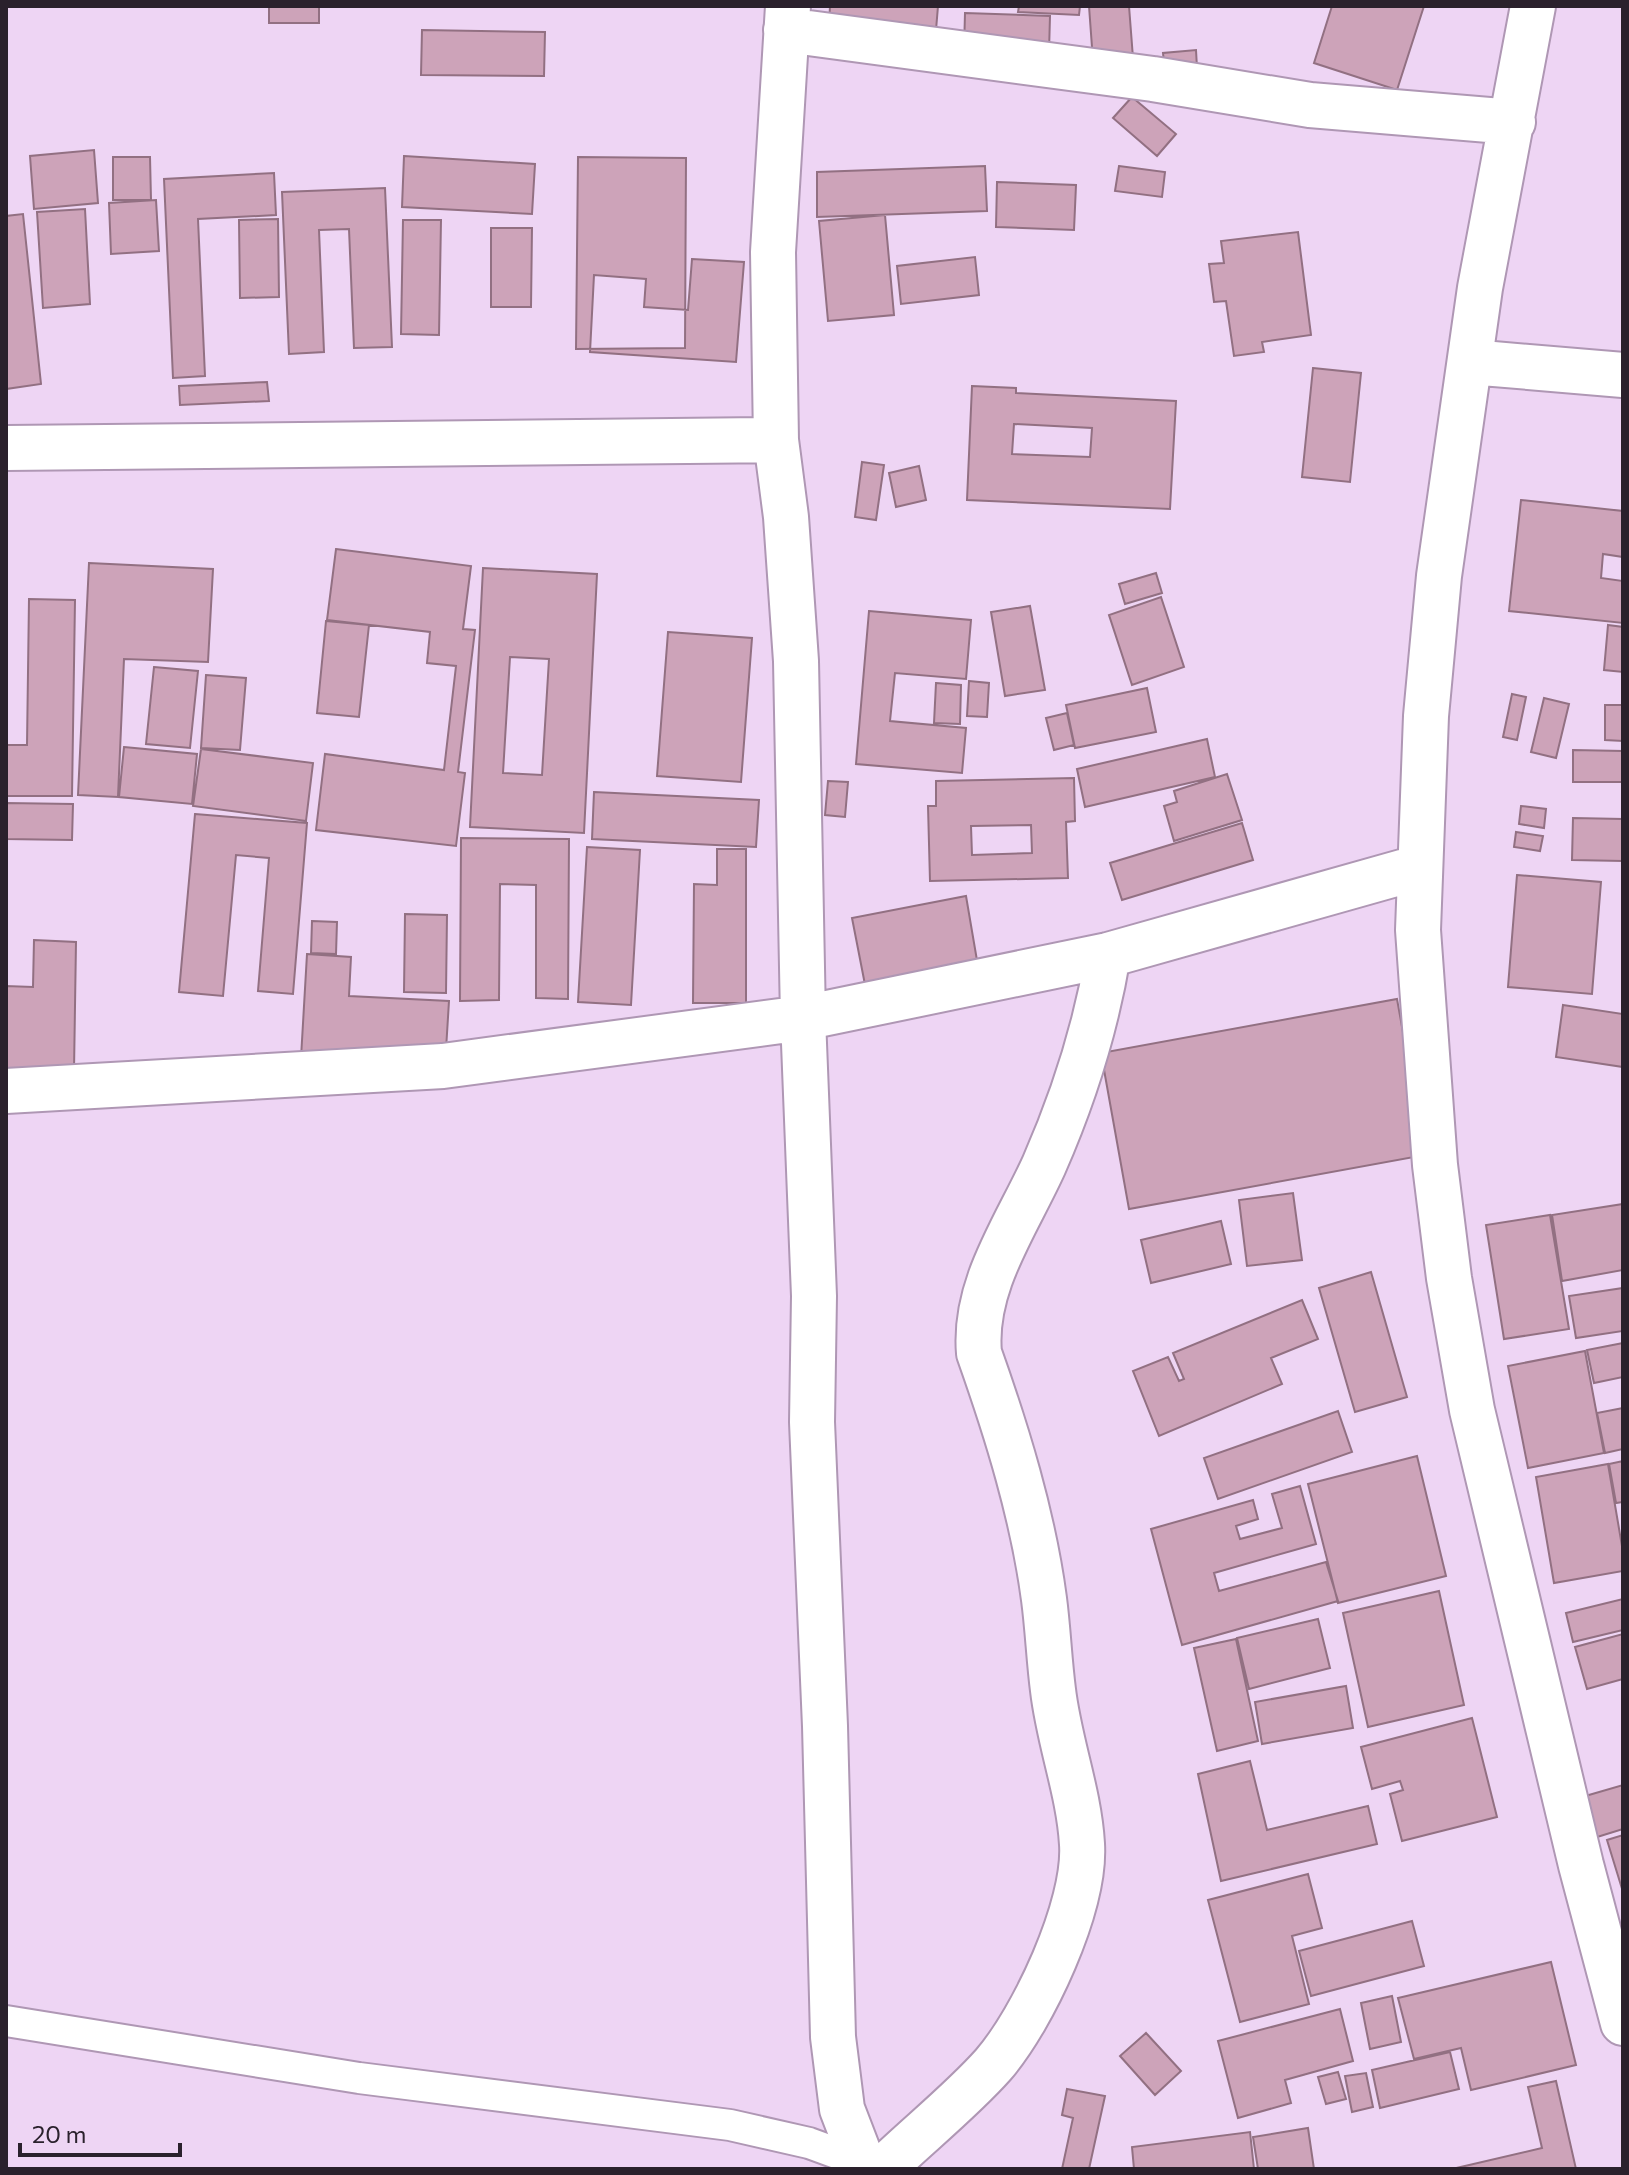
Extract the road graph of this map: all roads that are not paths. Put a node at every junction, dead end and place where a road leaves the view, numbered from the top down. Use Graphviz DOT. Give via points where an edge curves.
graph roads {
  1 [pos="1533,6"];
  2 [pos="787,18"];
  3 [pos="1513,122"];
  4 [pos="1470,362"];
  5 [pos="1623,375"];
  6 [pos="776,440"];
  7 [pos="6,448"];
  8 [pos="1420,867"];
  9 [pos="1108,955"];
  10 [pos="803,1018"];
  11 [pos="6,1091"];
  12 [pos="6,2021"];
  13 [pos="1623,2023"];
  14 [pos="869,2167"];
  1 -- 3 [label="street"];
  2 -- 3 [label="street" via="1310,105"];
  2 -- 6 [label="street" via="773,252"];
  3 -- 4 [label="street"];
  4 -- 5 [label="street"];
  4 -- 8 [label="street" via="1439,576"];
  6 -- 7 [label="street"];
  6 -- 10 [label="street" via="796,661"];
  8 -- 9 [label="street"];
  8 -- 13 [label="street" via="1418,930 1435,1165 1472,1410"];
  9 -- 10 [label="street"];
  9 -- 14 [label="street" via="1083,1059 1045,1163 991,1276 978,1332 979,1353 1019,1477 1044,1597 1053,1692 1081,1835 1079,1883 1054,1963 994,2064"];
  10 -- 11 [label="street" via="443,1066"];
  10 -- 14 [label="street" via="833,2037 842,2109"];
  12 -- 14 [label="lane" via="374,2080 730,2125 809,2143"];
}
